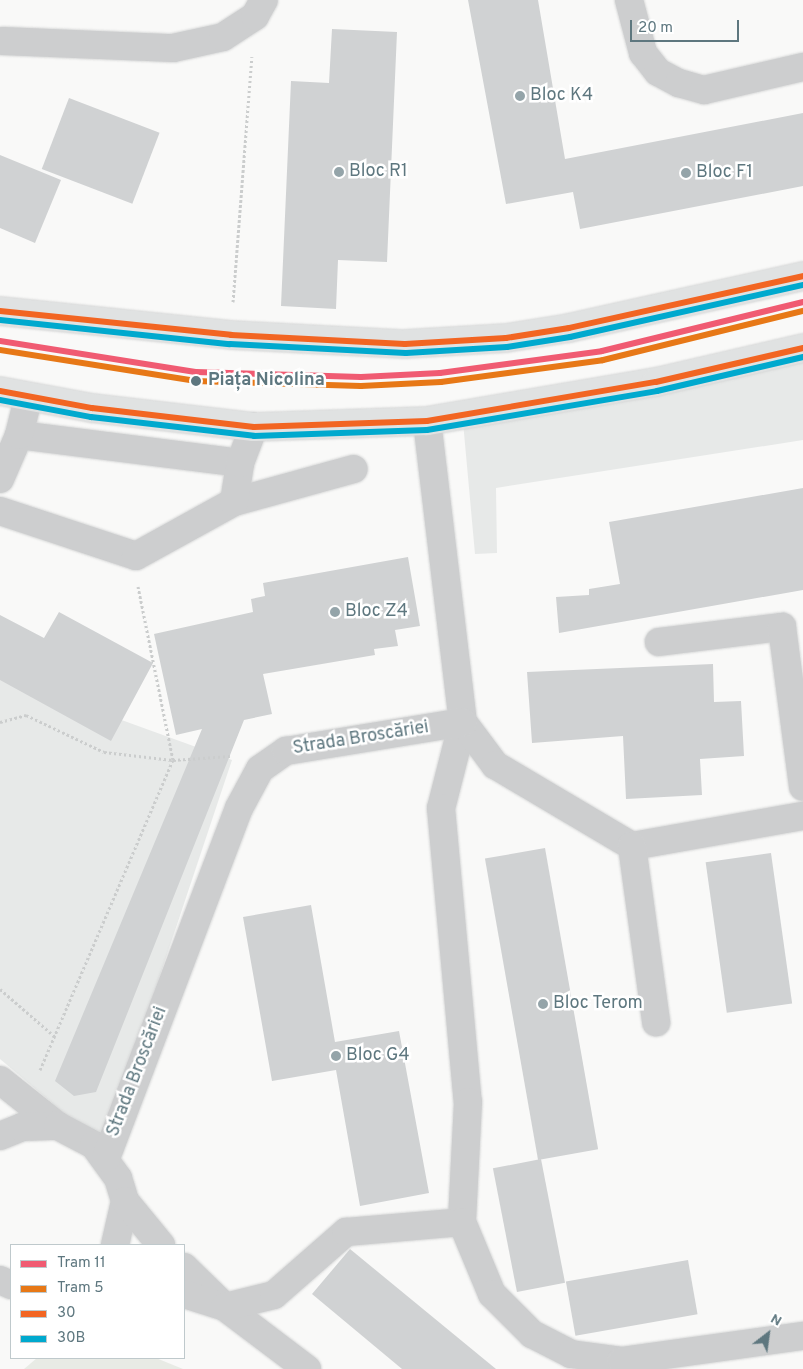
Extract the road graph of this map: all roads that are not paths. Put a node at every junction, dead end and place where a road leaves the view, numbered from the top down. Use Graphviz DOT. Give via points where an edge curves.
graph roads {
  1 [pos="629,0"];
  2 [pos="260,8"];
  3 [pos="3,41"];
  4 [pos="803,67"];
  5 [pos="803,276"];
  6 [pos="0,311"];
  7 [pos="803,348"];
  8 [pos="0,391"];
  9 [pos="28,398"];
  10 [pos="427,421"];
  11 [pos="254,427"];
  12 [pos="19,435"];
  13 [pos="240,463"];
  14 [pos="354,469"];
  15 [pos="0,479"];
  16 [pos="234,502"];
  17 [pos="0,511"];
  18 [pos="793,625"];
  19 [pos="659,642"];
  20 [pos="463,722"];
  21 [pos="803,787"];
  22 [pos="803,816"];
  23 [pos="632,846"];
  24 [pos="656,1022"];
  25 [pos="0,1080"];
  26 [pos="58,1126"];
  27 [pos="0,1136"];
  28 [pos="106,1158"];
  29 [pos="125,1201"];
  30 [pos="462,1222"];
  31 [pos="114,1244"];
  32 [pos="160,1244"];
  33 [pos="185,1268"];
  34 [pos="185,1294"];
  35 [pos="225,1306"];
  36 [pos="803,1336"];
  37 [pos="307,1369"];
  1 -- 4 [label="street" via="643,53 658,72 679,83 704,90"];
  2 -- 3 [label="street" via="223,37 173,48"];
  5 -- 6 [label="main road" via="689,304 506,338 405,344 231,335"];
  7 -- 10 [label="main road" via="656,382"];
  8 -- 9 [label="main road"];
  9 -- 11 [label="main road"];
  9 -- 12 [label="street"];
  10 -- 11 [label="main road"];
  10 -- 20 [label="street"];
  11 -- 13 [label="street"];
  12 -- 13 [label="street"];
  12 -- 15 [label="street"];
  13 -- 16 [label="street"];
  14 -- 16 [label="street"];
  16 -- 17 [label="street" via="136,556"];
  18 -- 19 [label="street"];
  18 -- 21 [label="street"];
  20 -- 23 [label="street" via="495,765"];
  20 -- 28 [label="street, Strada Broscăriei" via="286,751 260,769 239,808"];
  20 -- 30 [label="street" via="441,808 468,1102"];
  22 -- 23 [label="street"];
  23 -- 24 [label="street"];
  25 -- 26 [label="street"];
  26 -- 27 [label="street" via="22,1127"];
  26 -- 28 [label="street" via="86,1140"];
  28 -- 29 [label="street"];
  29 -- 31 [label="street"];
  29 -- 32 [label="street"];
  30 -- 35 [label="street" via="346,1232 274,1295"];
  30 -- 36 [label="street" via="492,1294 532,1334 571,1354 622,1361"];
  33 -- 35 [label="street"];
  34 -- 35 [label="street"];
  35 -- 37 [label="street"];
}
